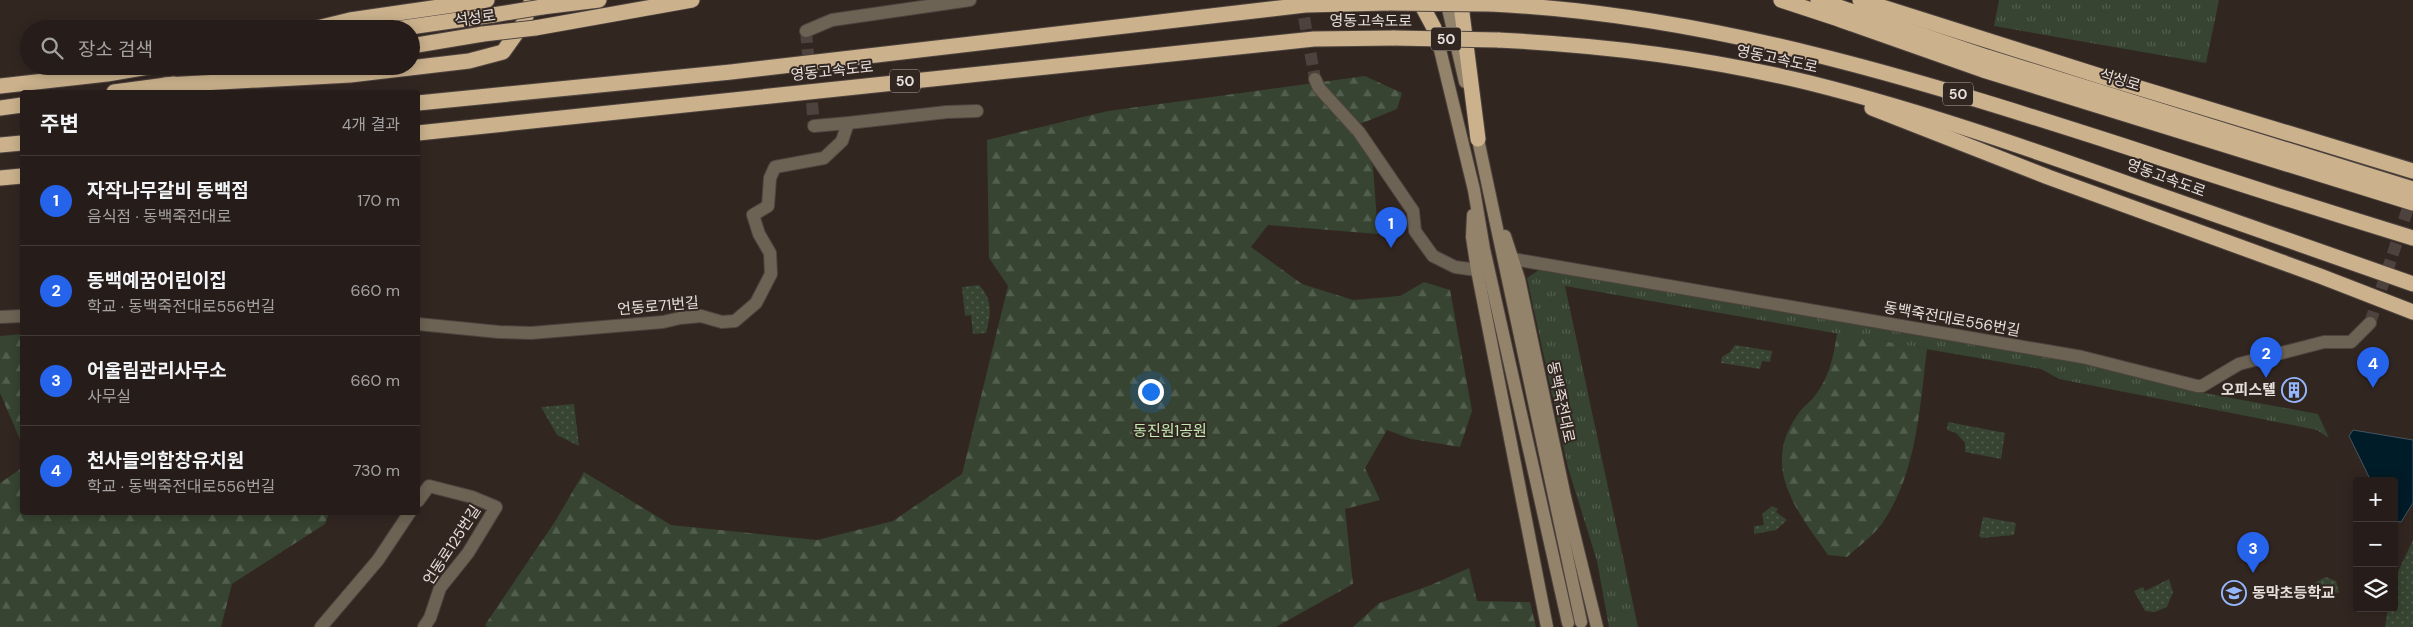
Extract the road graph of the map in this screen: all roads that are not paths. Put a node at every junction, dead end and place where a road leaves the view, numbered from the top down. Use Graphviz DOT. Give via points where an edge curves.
graph roads {
  1 [pos="487,0"];
  2 [pos="599,0"];
  3 [pos="692,0"];
  4 [pos="970,0"];
  5 [pos="1419,0"];
  6 [pos="1429,0"];
  7 [pos="1446,0"];
  8 [pos="1464,0"];
  9 [pos="1781,0"];
  10 [pos="1818,0"];
  11 [pos="1860,0"];
  12 [pos="1871,0"];
  13 [pos="929,2"];
  14 [pos="537,4"];
  15 [pos="1896,11"];
  16 [pos="350,20"];
  17 [pos="1841,20"];
  18 [pos="420,26"];
  19 [pos="1434,28"];
  20 [pos="806,31"];
  21 [pos="420,44"];
  22 [pos="1987,57"];
  23 [pos="420,67"];
  24 [pos="98,75"];
  25 [pos="230,75"];
  26 [pos="350,75"];
  27 [pos="1315,79"];
  28 [pos="1808,83"];
  29 [pos="0,86"];
  30 [pos="165,86"];
  31 [pos="131,90"];
  32 [pos="420,103"];
  33 [pos="20,105"];
  34 [pos="0,108"];
  35 [pos="978,111"];
  36 [pos="848,122"];
  37 [pos="814,126"];
  38 [pos="420,132"];
  39 [pos="1478,139"];
  40 [pos="20,143"];
  41 [pos="0,145"];
  42 [pos="2413,171"];
  43 [pos="20,176"];
  44 [pos="0,178"];
  45 [pos="1487,186"];
  46 [pos="2413,189"];
  47 [pos="1474,190"];
  48 [pos="2413,203"];
  49 [pos="2413,238"];
  50 [pos="1513,259"];
  51 [pos="1477,270"];
  52 [pos="2413,284"];
  53 [pos="2413,312"];
  54 [pos="20,316"];
  55 [pos="0,317"];
  56 [pos="2370,323"];
  57 [pos="420,324"];
  58 [pos="420,497"];
  59 [pos="408,515"];
  60 [pos="321,627"];
  61 [pos="424,627"];
  62 [pos="1547,627"];
  63 [pos="1597,627"];
  1 -- 16 [label="highway"];
  2 -- 14 [label="highway, 석성로"];
  3 -- 21 [label="highway, 석성로, bridge"];
  4 -- 13 [label="street"];
  5 -- 19 [label="highway"];
  6 -- 19 [label="main road, 동백죽전대로"];
  7 -- 39 [label="main road, 동백죽전대로"];
  8 -- 39 [label="highway" via="1462,13"];
  9 -- 17 [label="highway"];
  10 -- 22 [label="highway, 석성로"];
  11 -- 15 [label="highway, 석성로"];
  12 -- 15 [label="highway"];
  13 -- 20 [label="street" via="832,20"];
  14 -- 18 [label="highway, 석성로, bridge" via="493,15"];
  14 -- 23 [label="highway" via="503,52 469,61"];
  15 -- 42 [label="highway, 석성로"];
  17 -- 22 [label="highway"];
  17 -- 48 [label="highway" via="1992,73"];
  19 -- 47 [label="main road, 동백죽전대로"];
  22 -- 46 [label="highway, 석성로"];
  24 -- 29 [label="highway"];
  25 -- 30 [label="highway"];
  26 -- 30 [label="highway"];
  27 -- 51 [label="street" via="1319,88 1359,132 1413,210 1415,230 1433,256 1455,267"];
  28 -- 38 [label="highway, 영동고속도로 / 50, bridge" via="1645,52 1557,42 1314,39"];
  28 -- 52 [label="highway, 영동고속도로 / 50" via="1966,127"];
  28 -- 53 [label="highway" via="2048,177"];
  30 -- 31 [label="highway"];
  32 -- 49 [label="highway, 영동고속도로 / 50, bridge" via="731,72 1305,5 1388,3 1548,7 1643,20 1779,46 1864,67 2026,114"];
  33 -- 34 [label="highway"];
  35 -- 36 [label="street"];
  36 -- 37 [label="street"];
  36 -- 57 [label="street, 언동로71번길" via="842,141 824,158 775,166 770,178 768,206 753,215 770,253 771,274 756,303 735,321 722,322 701,316 532,333"];
  39 -- 45 [label="main road, 동백죽전대로"];
  40 -- 41 [label="highway"];
  43 -- 44 [label="highway"];
  45 -- 47 [label="main road, 동백죽전대로" via="1575,622 1484,249"];
  45 -- 50 [label="main road, 동백죽전대로"];
  47 -- 51 [label="main road, 동백죽전대로" via="1472,236"];
  50 -- 56 [label="street, 동백죽전대로556번길" via="2082,357 2197,386 2239,364 2324,342 2351,342"];
  50 -- 63 [label="main road, 동백죽전대로"];
  51 -- 62 [label="main road, 동백죽전대로"];
  54 -- 55 [label="street"];
  58 -- 61 [label="street, 언동로125번길" via="429,486 472,496 496,507 468,553 440,588"];
  59 -- 60 [label="street" via="378,560"];
}
